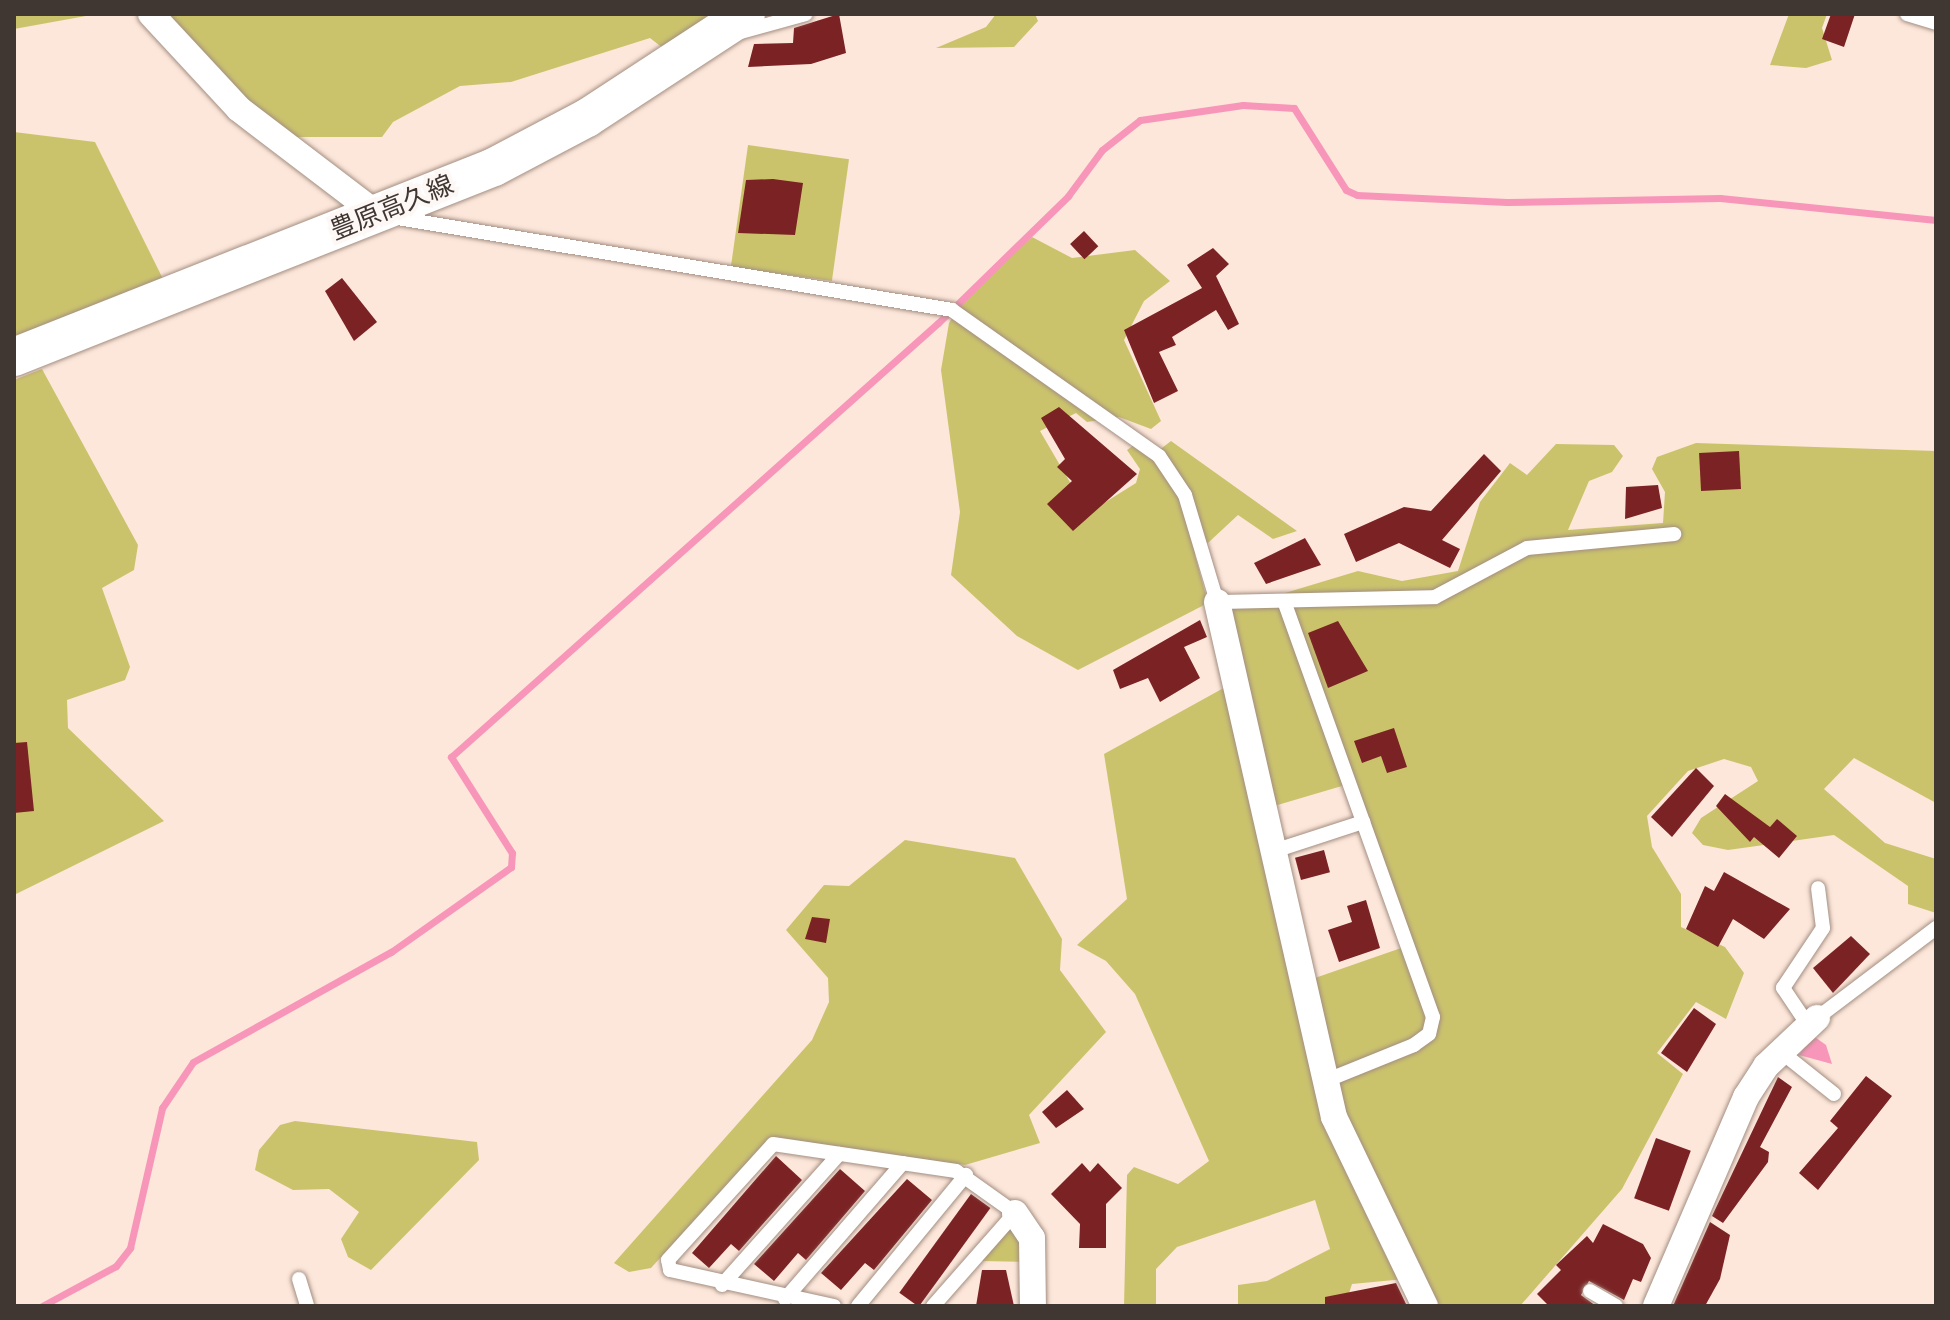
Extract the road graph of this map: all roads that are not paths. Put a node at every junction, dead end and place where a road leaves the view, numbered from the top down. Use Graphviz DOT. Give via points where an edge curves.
graph roads {
  1 [pos="151,14"];
  2 [pos="806,14"];
  3 [pos="1907,14"];
  4 [pos="1936,23"];
  5 [pos="733,24"];
  6 [pos="378,215"];
  7 [pos="14,357"];
  8 [pos="1674,534"];
  9 [pos="1284,601"];
  10 [pos="1217,602"];
  11 [pos="1363,822"];
  12 [pos="1274,851"];
  13 [pos="1818,888"];
  14 [pos="1936,928"];
  15 [pos="1812,1022"];
  16 [pos="1780,1051"];
  17 [pos="1325,1081"];
  18 [pos="1834,1094"];
  19 [pos="839,1154"];
  20 [pos="903,1163"];
  21 [pos="966,1175"];
  22 [pos="1015,1213"];
  23 [pos="299,1279"];
  24 [pos="722,1285"];
  25 [pos="1590,1291"];
  26 [pos="792,1302"];
  27 [pos="307,1306"];
  28 [pos="834,1306"];
  29 [pos="858,1306"];
  30 [pos="933,1306"];
  31 [pos="1033,1306"];
  32 [pos="1425,1306"];
  33 [pos="1616,1306"];
  34 [pos="1656,1306"];
  1 -- 6 [label="street" via="239,109"];
  2 -- 5 [label="lane"];
  3 -- 4 [label="lane"];
  5 -- 6 [label="main road, 豊原高久線" via="494,167"];
  6 -- 7 [label="main road, 豊原高久線"];
  6 -- 10 [label="lane" via="952,310 1159,456 1185,495"];
  8 -- 9 [label="lane" via="1527,548 1435,597"];
  9 -- 10 [label="lane"];
  9 -- 11 [label="lane"];
  10 -- 12 [label="street"];
  11 -- 12 [label="lane"];
  11 -- 17 [label="lane" via="1433,1017 1429,1034 1414,1045"];
  12 -- 17 [label="street"];
  13 -- 15 [label="lane" via="1823,928 1783,988"];
  14 -- 15 [label="lane"];
  15 -- 16 [label="street"];
  16 -- 18 [label="lane"];
  16 -- 34 [label="street" via="1734,1123"];
  17 -- 32 [label="street" via="1345,1148"];
  19 -- 20 [label="lane"];
  19 -- 24 [label="lane"];
  19 -- 24 [label="lane" via="773,1144 763,1149 668,1260 670,1270"];
  20 -- 21 [label="lane"];
  20 -- 26 [label="lane"];
  21 -- 22 [label="lane"];
  21 -- 29 [label="lane"];
  22 -- 30 [label="lane"];
  22 -- 31 [label="street" via="1032,1238"];
  23 -- 27 [label="lane"];
  24 -- 26 [label="lane"];
  25 -- 33 [label="lane"];
  26 -- 28 [label="lane"];
}
